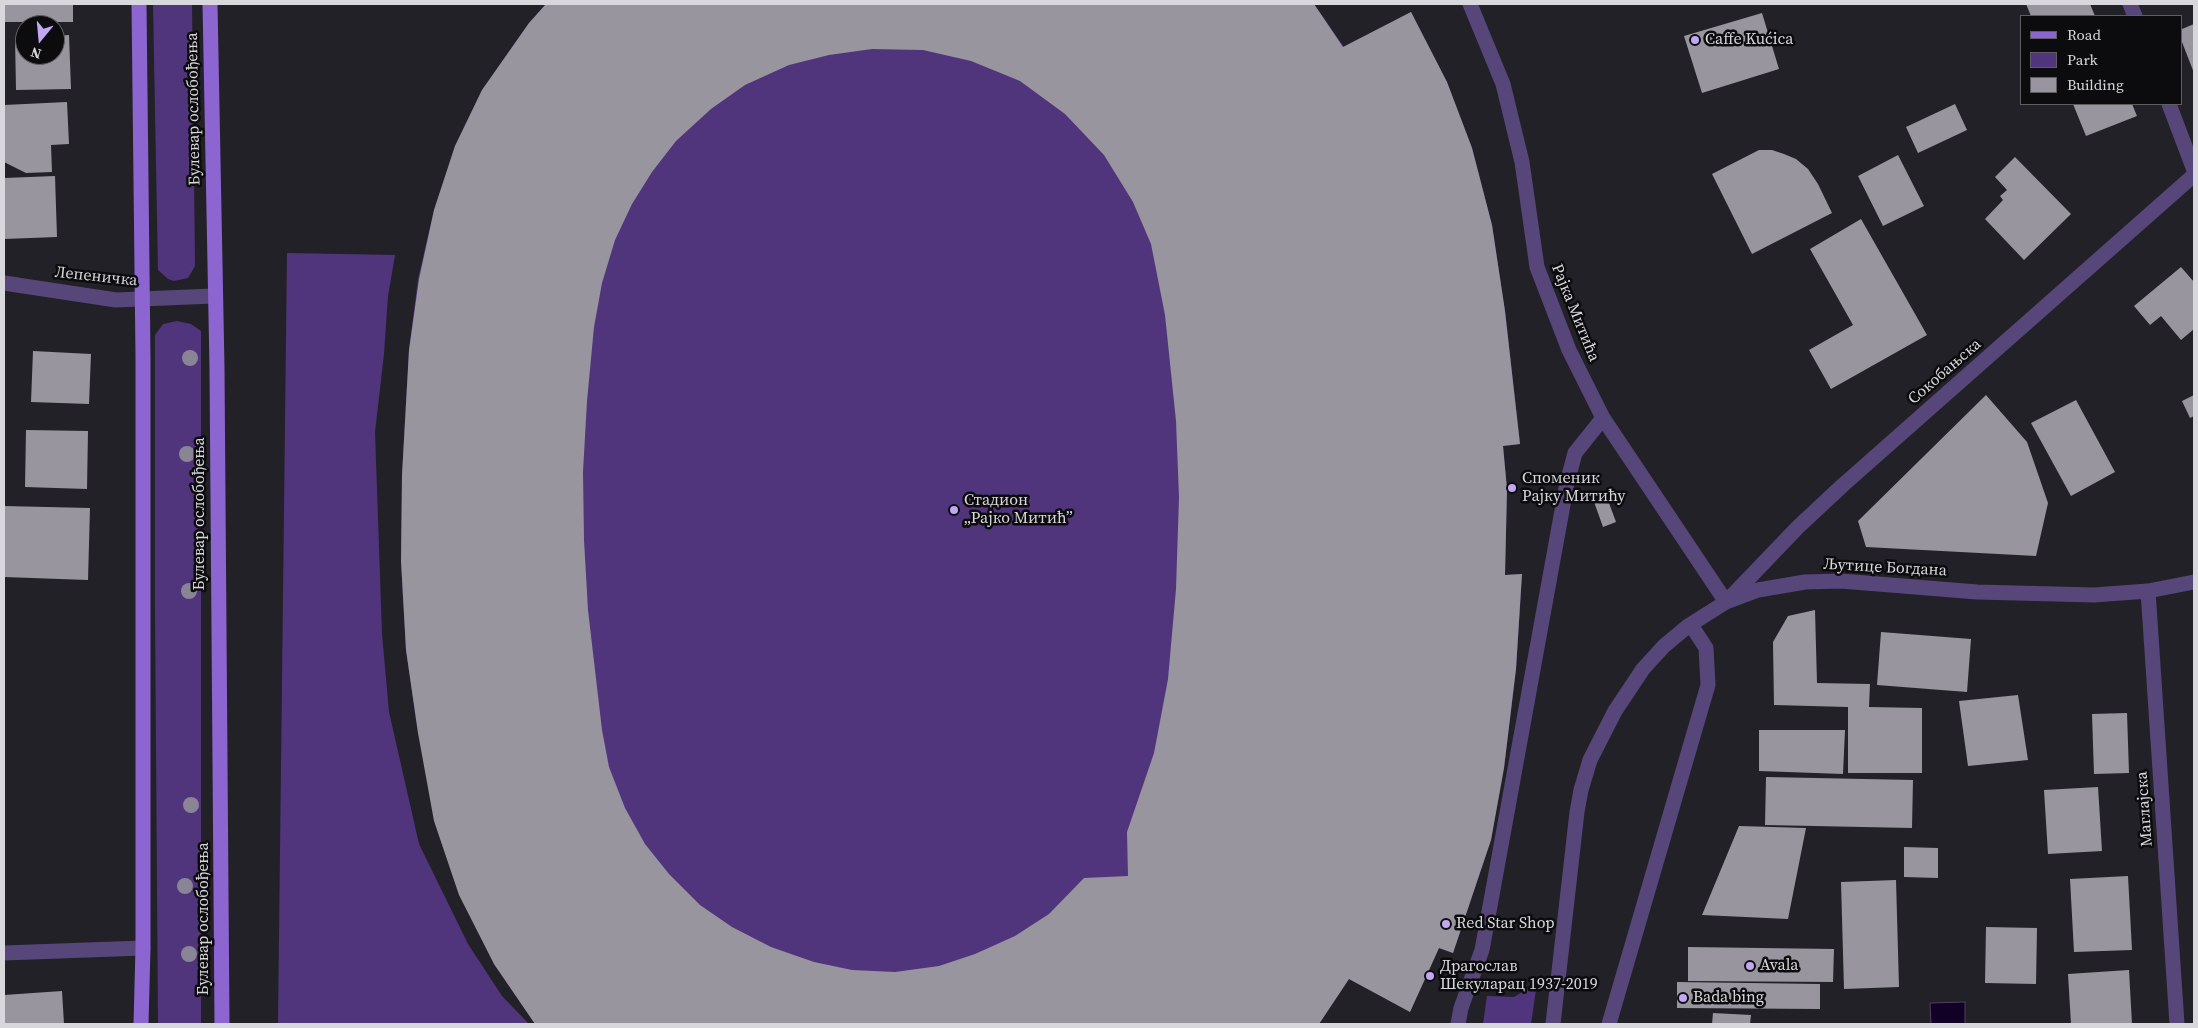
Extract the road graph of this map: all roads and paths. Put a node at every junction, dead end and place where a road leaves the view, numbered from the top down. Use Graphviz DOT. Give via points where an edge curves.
graph roads {
  1 [pos="139,4"];
  2 [pos="210,4"];
  3 [pos="1470,4"];
  4 [pos="2168,105"];
  5 [pos="2194,170"];
  6 [pos="2194,175"];
  7 [pos="4,283"];
  8 [pos="214,296"];
  9 [pos="143,300"];
  10 [pos="1603,418"];
  11 [pos="2194,582"];
  12 [pos="2148,591"];
  13 [pos="1726,602"];
  14 [pos="1691,625"];
  15 [pos="143,948"];
  16 [pos="4,953"];
  17 [pos="141,1024"];
  18 [pos="222,1024"];
  19 [pos="1458,1024"];
  20 [pos="1553,1024"];
  21 [pos="1609,1024"];
  22 [pos="2176,1024"];
  1 -- 9 [label="main road"];
  2 -- 8 [label="main road, Булевар ослобођења"];
  3 -- 10 [label="street, Рајка Митића" via="1503,84 1515,125 1537,267 1568,350"];
  4 -- 5 [label="street"];
  6 -- 13 [label="street, Сокобањска" via="1843,485"];
  7 -- 9 [label="street, Лепеничка" via="116,300"];
  8 -- 9 [label="street, Лепеничка"];
  8 -- 18 [label="main road, Булевар ослобођења"];
  9 -- 15 [label="main road"];
  10 -- 13 [label="street, Рајка Митића"];
  10 -- 19 [label="street" via="1575,453 1567,483 1482,950 1460,1008"];
  11 -- 12 [label="street, Љутице Богдана"];
  12 -- 13 [label="street, Љутице Богдана" via="2094,595 1834,581 1758,590"];
  12 -- 22 [label="street, Маглајска"];
  13 -- 14 [label="street, Љутице Богдана"];
  14 -- 20 [label="street, Љутице Богдана" via="1664,646 1643,669 1615,711 1590,760 1577,812"];
  14 -- 21 [label="street" via="1706,648 1708,684"];
  15 -- 16 [label="street"];
  15 -- 17 [label="main road"];
}
